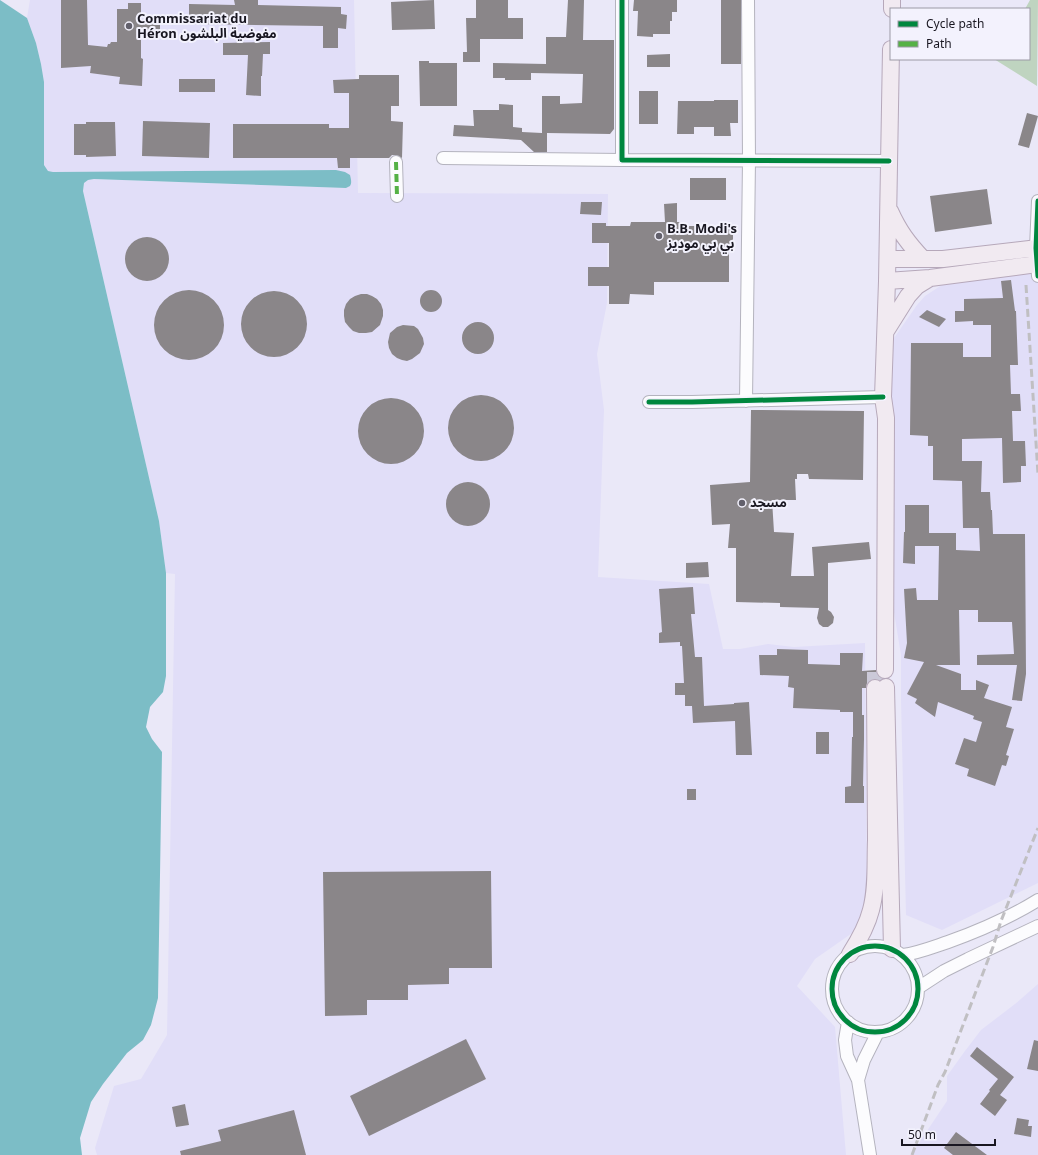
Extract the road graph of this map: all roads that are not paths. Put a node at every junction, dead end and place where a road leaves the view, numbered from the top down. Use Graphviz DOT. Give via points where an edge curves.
graph roads {
  1 [pos="622,0"];
  2 [pos="748,0"];
  3 [pos="891,60"];
  4 [pos="444,158"];
  5 [pos="622,160"];
  6 [pos="749,160"];
  7 [pos="889,161"];
  8 [pos="396,162"];
  9 [pos="397,196"];
  10 [pos="1038,201"];
  11 [pos="888,208"];
  12 [pos="888,259"];
  13 [pos="922,259"];
  14 [pos="1037,260"];
  15 [pos="930,278"];
  16 [pos="887,281"];
  17 [pos="886,331"];
  18 [pos="883,399"];
  19 [pos="746,401"];
  20 [pos="649,402"];
  21 [pos="880,670"];
  22 [pos="1038,900"];
  23 [pos="1038,926"];
  24 [pos="897,952"];
  25 [pos="850,954"];
  26 [pos="918,988"];
  27 [pos="848,1022"];
  28 [pos="878,1032"];
  29 [pos="858,1080"];
  30 [pos="870,1155"];
  1 -- 5 [label="street"];
  2 -- 6 [label="street"];
  3 -- 7 [label="main road"];
  4 -- 5 [label="street"];
  5 -- 6 [label="street"];
  6 -- 7 [label="street"];
  6 -- 19 [label="street"];
  7 -- 11 [label="main road"];
  8 -- 9 [label="street"];
  10 -- 14 [label="street"];
  11 -- 12 [label="main road"];
  11 -- 13 [label="main road" via="904,237"];
  12 -- 13 [label="main road"];
  12 -- 16 [label="main road"];
  13 -- 14 [label="main road" via="968,257"];
  14 -- 15 [label="main road"];
  15 -- 16 [label="main road"];
  15 -- 17 [label="main road" via="917,286 908,296"];
  16 -- 17 [label="main road"];
  17 -- 18 [label="main road"];
  18 -- 19 [label="street"];
  18 -- 21 [label="main road" via="886,418"];
  19 -- 20 [label="street"];
  22 -- 24 [label="street" via="1001,921 967,935 916,953"];
  23 -- 26 [label="street" via="944,971"];
  24 -- 25 [label="street" via="881,946 870,946 859,948"];
  24 -- 25 [label="main road" via="880,688 874,895 866,926"];
  24 -- 26 [label="street" via="911,965"];
  25 -- 27 [label="street" via="837,969 832,988 836,1007"];
  26 -- 28 [label="street" via="916,1002 907,1018 888,1030"];
  27 -- 28 [label="street" via="862,1030"];
  27 -- 29 [label="street" via="845,1040 847,1056"];
  28 -- 29 [label="street" via="864,1060"];
  29 -- 30 [label="street"];
}
